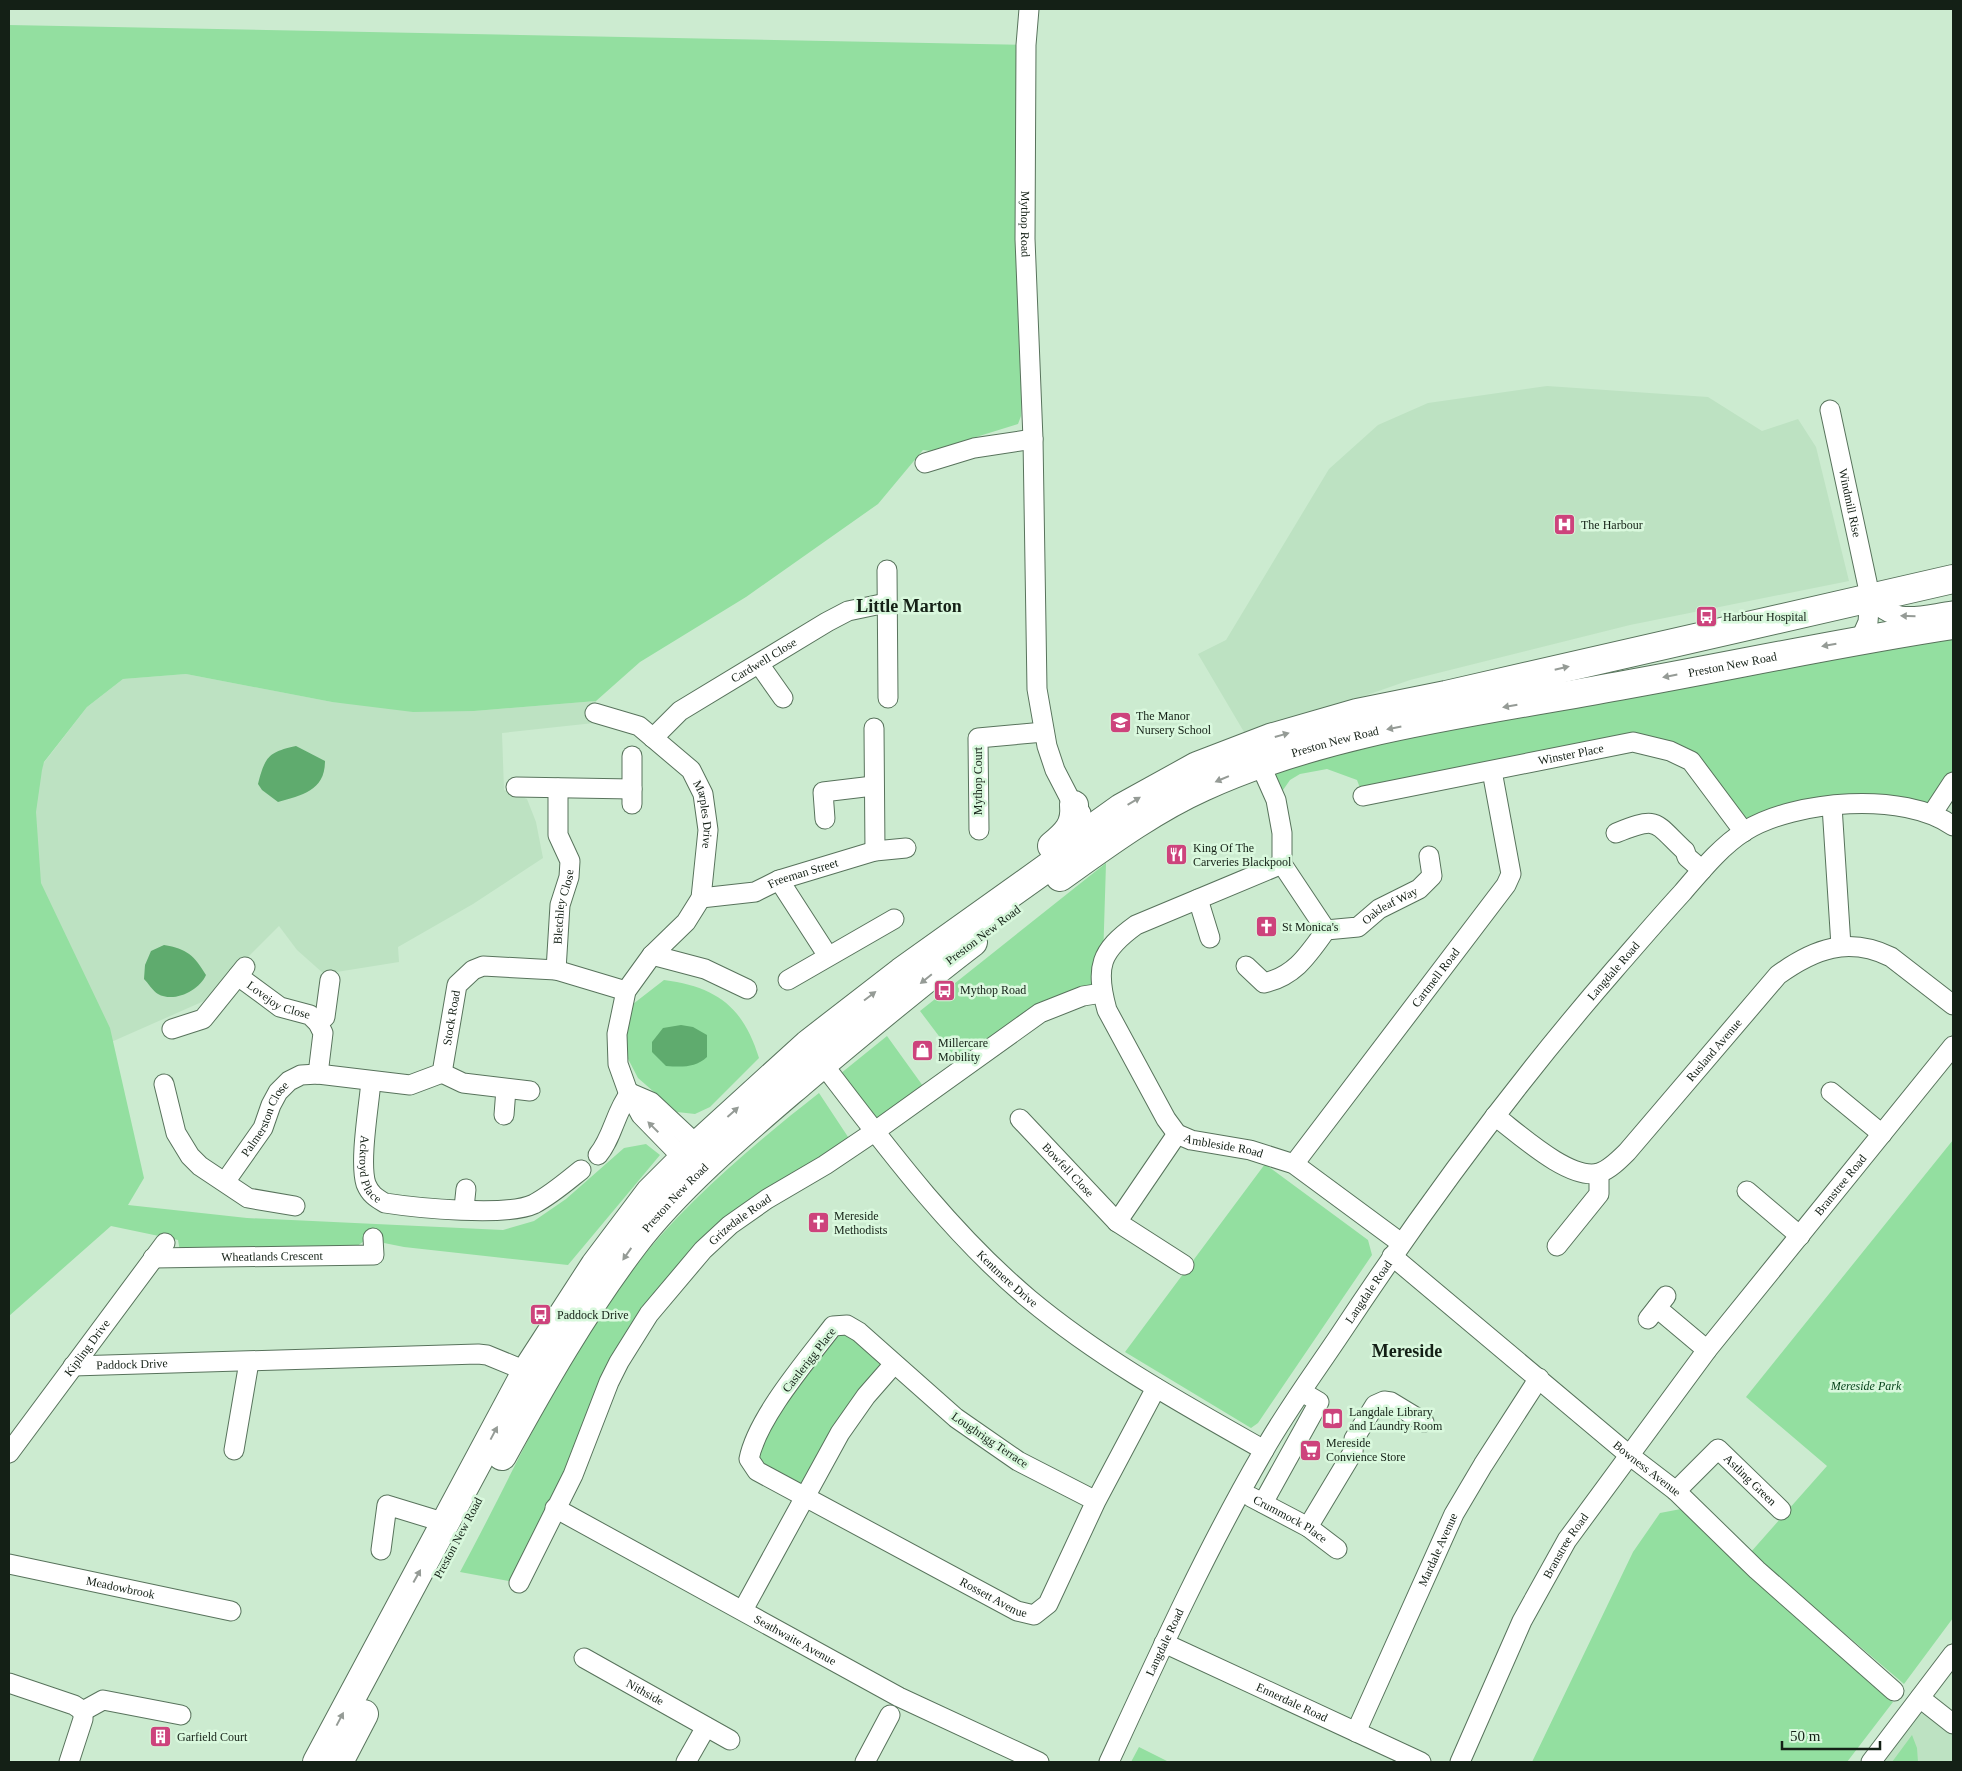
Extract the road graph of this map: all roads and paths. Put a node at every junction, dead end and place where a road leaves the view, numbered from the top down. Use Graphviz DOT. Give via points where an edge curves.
graph roads {
  1 [pos="1029,9"];
  2 [pos="1830,410"];
  3 [pos="1033,439"];
  4 [pos="925,463"];
  5 [pos="887,570"];
  6 [pos="1953,579"];
  7 [pos="1870,596"];
  8 [pos="886,604"];
  9 [pos="1953,611"];
  10 [pos="1953,625"];
  11 [pos="1860,640"];
  12 [pos="759,664"];
  13 [pos="783,698"];
  14 [pos="888,698"];
  15 [pos="595,713"];
  16 [pos="874,728"];
  17 [pos="1044,732"];
  18 [pos="653,738"];
  19 [pos="632,756"];
  20 [pos="1260,764"];
  21 [pos="1492,771"];
  22 [pos="1953,782"];
  23 [pos="874,786"];
  24 [pos="516,787"];
  25 [pos="558,788"];
  26 [pos="1363,796"];
  27 [pos="1074,804"];
  28 [pos="1832,806"];
  29 [pos="1932,814"];
  30 [pos="825,819"];
  31 [pos="1953,826"];
  32 [pos="979,830"];
  33 [pos="1616,832"];
  34 [pos="1744,832"];
  35 [pos="1099,837"];
  36 [pos="906,848"];
  37 [pos="875,851"];
  38 [pos="1429,856"];
  39 [pos="1282,864"];
  40 [pos="1702,870"];
  41 [pos="779,880"];
  42 [pos="701,898"];
  43 [pos="1198,899"];
  44 [pos="980,915"];
  45 [pos="894,919"];
  46 [pos="1326,930"];
  47 [pos="1210,938"];
  48 [pos="1841,946"];
  49 [pos="652,955"];
  50 [pos="828,956"];
  51 [pos="1246,966"];
  52 [pos="556,970"];
  53 [pos="330,980"];
  54 [pos="788,980"];
  55 [pos="747,989"];
  56 [pos="626,991"];
  57 [pos="1102,993"];
  58 [pos="1953,1005"];
  59 [pos="318,1023"];
  60 [pos="172,1029"];
  61 [pos="1953,1046"];
  62 [pos="816,1054"];
  63 [pos="442,1073"];
  64 [pos="318,1074"];
  65 [pos="371,1081"];
  66 [pos="164,1084"];
  67 [pos="506,1089"];
  68 [pos="530,1091"];
  69 [pos="1831,1092"];
  70 [pos="630,1093"];
  71 [pos="504,1114"];
  72 [pos="1495,1116"];
  73 [pos="1020,1119"];
  74 [pos="874,1132"];
  75 [pos="1177,1134"];
  76 [pos="1882,1134"];
  77 [pos="598,1155"];
  78 [pos="697,1159"];
  79 [pos="1294,1164"];
  80 [pos="581,1170"];
  81 [pos="1599,1173"];
  82 [pos="225,1182"];
  83 [pos="466,1189"];
  84 [pos="1747,1191"];
  85 [pos="295,1206"];
  86 [pos="464,1208"];
  87 [pos="1118,1222"];
  88 [pos="1800,1236"];
  89 [pos="373,1238"];
  90 [pos="165,1243"];
  91 [pos="1557,1246"];
  92 [pos="1397,1250"];
  93 [pos="153,1258"];
  94 [pos="1184,1265"];
  95 [pos="1657,1308"];
  96 [pos="1707,1350"];
  97 [pos="249,1362"];
  98 [pos="894,1364"];
  99 [pos="73,1366"];
  100 [pos="536,1375"];
  101 [pos="1539,1378"];
  102 [pos="1156,1388"];
  103 [pos="1302,1392"];
  104 [pos="1424,1422"];
  105 [pos="234,1450"];
  106 [pos="1264,1450"];
  107 [pos="9,1453"];
  108 [pos="1629,1455"];
  109 [pos="1676,1491"];
  110 [pos="1241,1492"];
  111 [pos="806,1497"];
  112 [pos="1096,1501"];
  113 [pos="1263,1503"];
  114 [pos="555,1508"];
  115 [pos="1781,1510"];
  116 [pos="446,1523"];
  117 [pos="1308,1527"];
  118 [pos="1337,1549"];
  119 [pos="381,1550"];
  120 [pos="9,1564"];
  121 [pos="519,1583"];
  122 [pos="743,1610"];
  123 [pos="231,1611"];
  124 [pos="1164,1643"];
  125 [pos="1953,1654"];
  126 [pos="584,1658"];
  127 [pos="9,1683"];
  128 [pos="1894,1691"];
  129 [pos="1920,1698"];
  130 [pos="83,1710"];
  131 [pos="180,1715"];
  132 [pos="890,1715"];
  133 [pos="1953,1724"];
  134 [pos="706,1727"];
  135 [pos="1356,1732"];
  136 [pos="730,1740"];
  137 [pos="69,1762"];
  138 [pos="317,1762"];
  139 [pos="339,1762"];
  140 [pos="686,1762"];
  141 [pos="865,1762"];
  142 [pos="1039,1762"];
  143 [pos="1109,1762"];
  144 [pos="1421,1762"];
  145 [pos="1460,1762"];
  146 [pos="1871,1762"];
  1 -- 3 [label="street, Mythop Road" via="1025,239"];
  2 -- 7 [label="street, Windmill Rise"];
  3 -- 4 [label="street" via="974,448"];
  3 -- 17 [label="street, Mythop Road" via="1037,689"];
  5 -- 8 [label="street"];
  6 -- 7 [label="highway, Preston New Road"];
  9 -- 7 [label="street, one-way" via="1918,616 1890,614"];
  7 -- 11 [label="street, Windmill Rise" via="1868,622"];
  35 -- 7 [label="highway, Preston New Road, one-way" via="1129,804 1196,766 1270,738 1357,713"];
  8 -- 12 [label="street, Cardwell Close" via="848,610"];
  8 -- 14 [label="street"];
  10 -- 11 [label="highway, Preston New Road"];
  11 -- 20 [label="highway, Preston New Road, one-way" via="1376,732"];
  12 -- 13 [label="street"];
  12 -- 18 [label="street, Cardwell Close" via="680,711"];
  15 -- 18 [label="street, Marples Drive" via="639,726"];
  16 -- 23 [label="street"];
  17 -- 27 [label="street, Mythop Road" via="1055,770"];
  17 -- 32 [label="street, Mythop Court" via="978,738"];
  18 -- 42 [label="street, Marples Drive" via="691,770 703,794 708,830"];
  19 -- 25 [label="street" via="632,796"];
  20 -- 35 [label="highway, Preston New Road, one-way"];
  20 -- 39 [label="street" via="1276,800 1282,834"];
  21 -- 26 [label="street, Winster Place"];
  21 -- 34 [label="street, Winster Place" via="1633,742 1642,744 1670,751 1691,761"];
  21 -- 79 [label="street, Cartmell Road" via="1511,874 1506,885"];
  22 -- 29 [label="street"];
  23 -- 30 [label="street" via="823,792"];
  23 -- 37 [label="street"];
  24 -- 25 [label="street"];
  25 -- 52 [label="street, Bletchley Close" via="558,835 570,861 569,877 560,905"];
  27 -- 35 [label="street, Mythop Road"];
  27 -- 44 [label="highway" via="1074,821 1065,835 989,895"];
  28 -- 29 [label="street, Langdale Road" via="1881,804"];
  28 -- 34 [label="street, Langdale Road" via="1768,819"];
  28 -- 48 [label="street"];
  29 -- 31 [label="street, Langdale Road"];
  33 -- 40 [label="street" via="1644,822 1656,824"];
  34 -- 40 [label="street, Langdale Road" via="1724,846"];
  35 -- 44 [label="highway, Preston New Road" via="1054,862"];
  35 -- 62 [label="highway, Preston New Road, one-way" via="951,959"];
  36 -- 37 [label="street, Freeman Street"];
  37 -- 41 [label="street, Freeman Street"];
  38 -- 46 [label="street, Oakleaf Way" via="1432,876 1419,889 1379,909 1358,927"];
  39 -- 43 [label="street"];
  39 -- 46 [label="street"];
  40 -- 72 [label="street, Langdale Road" via="1573,1016"];
  41 -- 42 [label="street, Freeman Street" via="755,892"];
  41 -- 50 [label="street"];
  42 -- 49 [label="street, Marples Drive" via="686,922"];
  43 -- 47 [label="street"];
  43 -- 57 [label="street" via="1136,925 1110,946 1103,961"];
  62 -- 44 [label="highway, Preston New Road, one-way"];
  45 -- 50 [label="street"];
  46 -- 51 [label="street" via="1302,963 1280,979 1264,983"];
  48 -- 58 [label="street, Rusland Avenue" via="1879,951 1891,957"];
  48 -- 81 [label="street, Rusland Avenue" via="1800,959 1778,975 1627,1152"];
  49 -- 55 [label="street" via="705,969"];
  49 -- 56 [label="street, Marples Drive"];
  50 -- 54 [label="street"];
  52 -- 56 [label="street, Stock Road"];
  52 -- 63 [label="street, Stock Road" via="483,966 464,978 454,996"];
  53 -- 59 [label="street, Lovejoy Close" via="325,1017"];
  56 -- 70 [label="street, Marples Drive" via="620,1012 617,1049 618,1064"];
  57 -- 74 [label="street, Grizedale Road" via="1083,996 1040,1013"];
  57 -- 75 [label="street, Ambleside Road" via="1107,1010"];
  59 -- 60 [label="street, Lovejoy Close" via="310,1016 280,1007 242,971 203,1019"];
  59 -- 64 [label="street, Lovejoy Close" via="323,1033"];
  61 -- 76 [label="street, Branstree Road"];
  62 -- 74 [label="street, Kentmere Drive"];
  62 -- 78 [label="highway, Preston New Road"];
  63 -- 65 [label="street" via="410,1085"];
  63 -- 67 [label="street" via="463,1083"];
  64 -- 65 [label="street"];
  64 -- 82 [label="street, Palmerston Close" via="301,1075 278,1092 263,1128"];
  65 -- 86 [label="street, Ackroyd Place" via="364,1164 366,1183 373,1196 385,1203 402,1206"];
  66 -- 82 [label="street" via="171,1119 183,1145 200,1166"];
  67 -- 68 [label="street"];
  67 -- 71 [label="street"];
  69 -- 76 [label="street"];
  70 -- 77 [label="street" via="620,1106 607,1144"];
  70 -- 78 [label="street" via="651,1102"];
  72 -- 81 [label="street" via="1554,1161 1586,1174"];
  72 -- 92 [label="street, Langdale Road"];
  73 -- 87 [label="street, Bowfell Close"];
  74 -- 102 [label="street, Kentmere Drive" via="947,1220 1029,1299"];
  74 -- 114 [label="street, Grizedale Road" via="730,1225 678,1278 649,1314 619,1362 573,1475"];
  75 -- 79 [label="street, Ambleside Road" via="1191,1140 1250,1150"];
  75 -- 87 [label="street"];
  76 -- 88 [label="street, Branstree Road"];
  78 -- 100 [label="highway, Preston New Road" via="567,1341"];
  79 -- 92 [label="street, Ambleside Road"];
  80 -- 86 [label="street, Ackroyd Place" via="533,1204 504,1210"];
  81 -- 91 [label="street" via="1599,1194"];
  82 -- 85 [label="street" via="248,1198"];
  83 -- 86 [label="street"];
  84 -- 88 [label="street"];
  87 -- 94 [label="street, Bowfell Close"];
  88 -- 96 [label="street, Branstree Road"];
  89 -- 93 [label="street, Wheatlands Crescent" via="374,1255"];
  90 -- 93 [label="street, Kipling Drive"];
  92 -- 101 [label="street, Bowness Avenue"];
  92 -- 103 [label="street, Langdale Road"];
  93 -- 99 [label="street, Kipling Drive"];
  95 -- 96 [label="street"];
  96 -- 108 [label="street, Branstree Road"];
  97 -- 99 [label="street, Paddock Drive"];
  97 -- 100 [label="street, Paddock Drive" via="478,1354"];
  97 -- 105 [label="street"];
  98 -- 111 [label="street" via="840,1433"];
  98 -- 111 [label="street, Castlerigg Place" via="847,1325 833,1326 788,1385 752,1444 749,1459 757,1471"];
  98 -- 112 [label="street, Loughrigg Terrace" via="956,1418 1018,1461"];
  99 -- 107 [label="street, Kipling Drive"];
  116 -- 100 [label="highway, Preston New Road, one-way"];
  100 -- 139 [label="highway, Preston New Road" via="478,1501"];
  101 -- 108 [label="street, Bowness Avenue"];
  101 -- 135 [label="street, Mardale Avenue" via="1454,1514"];
  102 -- 106 [label="street, Kentmere Drive"];
  102 -- 112 [label="street, Rossett Avenue"];
  103 -- 106 [label="street, Langdale Road"];
  103 -- 113 [label="street" via="1319,1402"];
  104 -- 117 [label="street" via="1391,1394 1375,1405 1354,1439 1353,1452"];
  106 -- 110 [label="street, Langdale Road"];
  108 -- 109 [label="street, Bowness Avenue"];
  108 -- 145 [label="street, Branstree Road" via="1567,1540 1522,1621"];
  109 -- 115 [label="street, Astling Green" via="1714,1444"];
  109 -- 128 [label="street, Bowness Avenue" via="1758,1570"];
  110 -- 113 [label="street, Crummock Place"];
  110 -- 124 [label="street, Langdale Road"];
  111 -- 112 [label="street, Rossett Avenue" via="1017,1611 1034,1615 1048,1604"];
  111 -- 122 [label="street"];
  113 -- 117 [label="street, Crummock Place"];
  114 -- 121 [label="street, Grizedale Road"];
  114 -- 122 [label="street, Seathwaite Avenue"];
  116 -- 119 [label="street, Preston New Road" via="387,1505"];
  138 -- 116 [label="highway, Preston New Road, one-way"];
  117 -- 118 [label="street, Crummock Place"];
  120 -- 123 [label="street, Meadowbrook"];
  122 -- 142 [label="street, Seathwaite Avenue" via="899,1697"];
  124 -- 135 [label="street, Ennerdale Road"];
  124 -- 143 [label="street, Langdale Road"];
  125 -- 129 [label="street"];
  126 -- 134 [label="street, Nithside"];
  127 -- 130 [label="street"];
  129 -- 133 [label="street"];
  129 -- 146 [label="street"];
  130 -- 131 [label="street" via="103,1700"];
  130 -- 137 [label="street"];
  132 -- 141 [label="street"];
  134 -- 136 [label="street, Nithside"];
  134 -- 140 [label="street"];
  135 -- 144 [label="street, Ennerdale Road"];
}
